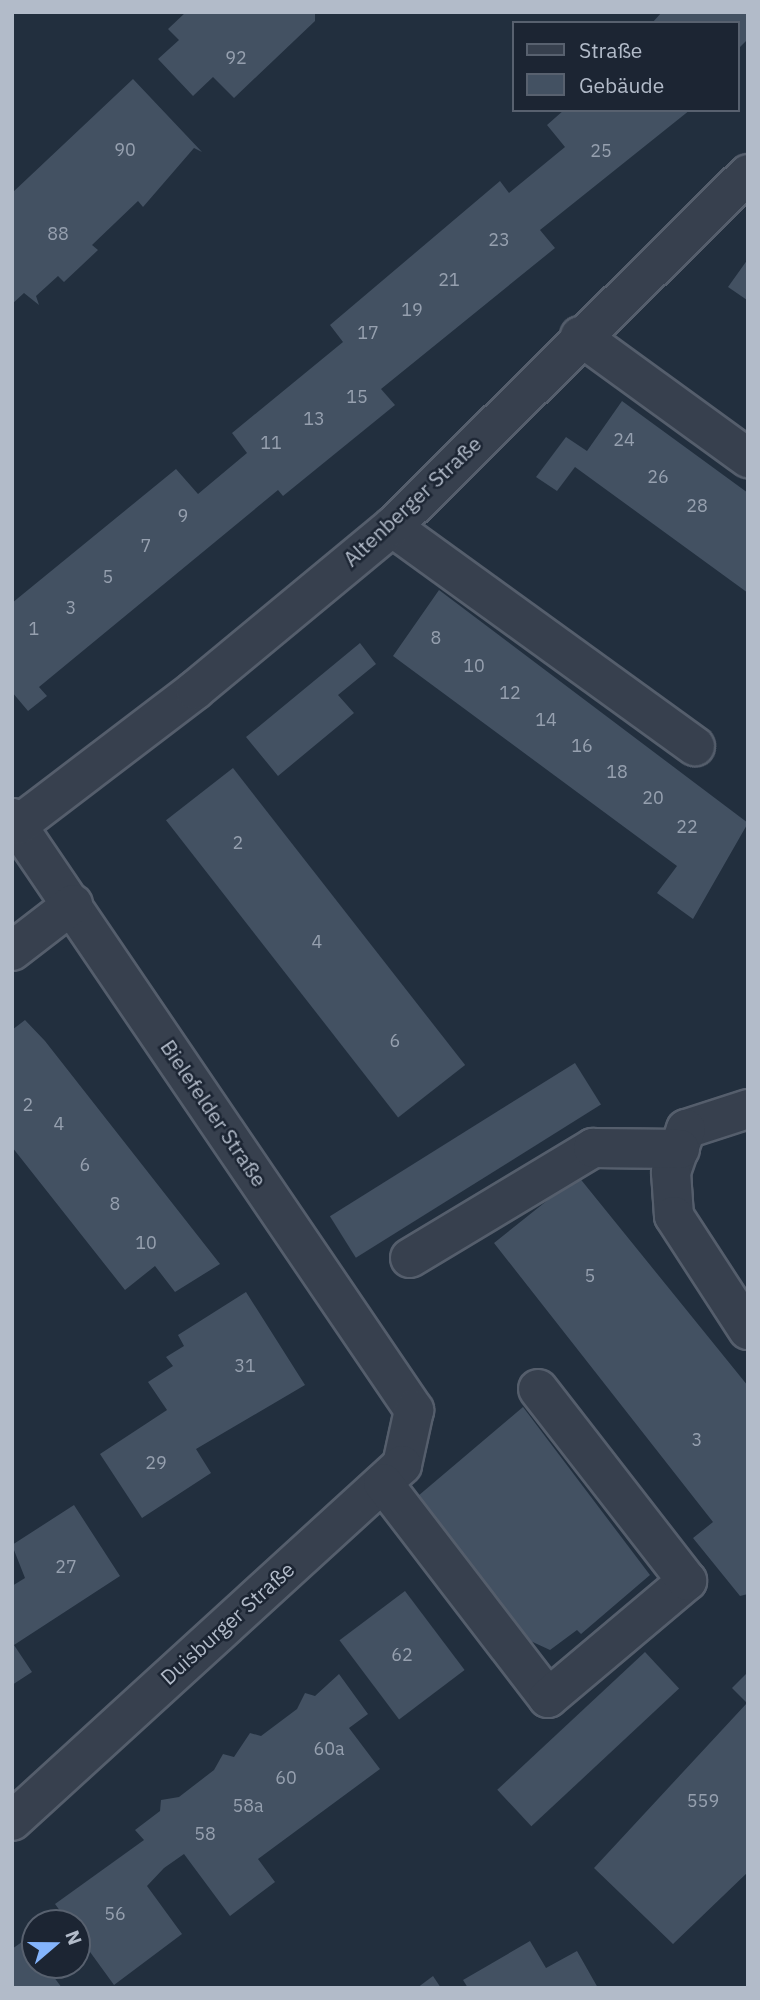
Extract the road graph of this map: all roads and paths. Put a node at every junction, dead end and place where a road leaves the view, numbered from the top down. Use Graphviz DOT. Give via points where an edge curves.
graph roads {
  1 [pos="748,174"];
  2 [pos="580,336"];
  3 [pos="748,458"];
  4 [pos="392,527"];
  5 [pos="695,746"];
  6 [pos="15,821"];
  7 [pos="73,904"];
  8 [pos="12,951"];
  9 [pos="748,1109"];
  10 [pos="680,1149"];
  11 [pos="410,1258"];
  12 [pos="748,1331"];
  13 [pos="538,1389"];
  14 [pos="414,1410"];
  15 [pos="383,1483"];
  16 [pos="12,1821"];
  1 -- 2 [label="street, Altenberger Straße"];
  2 -- 3 [label="street"];
  2 -- 4 [label="street, Altenberger Straße"];
  4 -- 5 [label="street"];
  4 -- 6 [label="street, Altenberger Straße" via="195,690"];
  6 -- 7 [label="street, Bielefelder Straße"];
  7 -- 8 [label="street"];
  7 -- 14 [label="street, Bielefelder Straße"];
  9 -- 10 [label="street" via="686,1129"];
  10 -- 11 [label="street" via="593,1148"];
  10 -- 12 [label="street" via="671,1172 674,1216"];
  13 -- 15 [label="street" via="687,1581 607,1631 548,1698"];
  14 -- 15 [label="street, Duisburger Straße" via="402,1465"];
  15 -- 16 [label="street, Duisburger Straße"];
}
